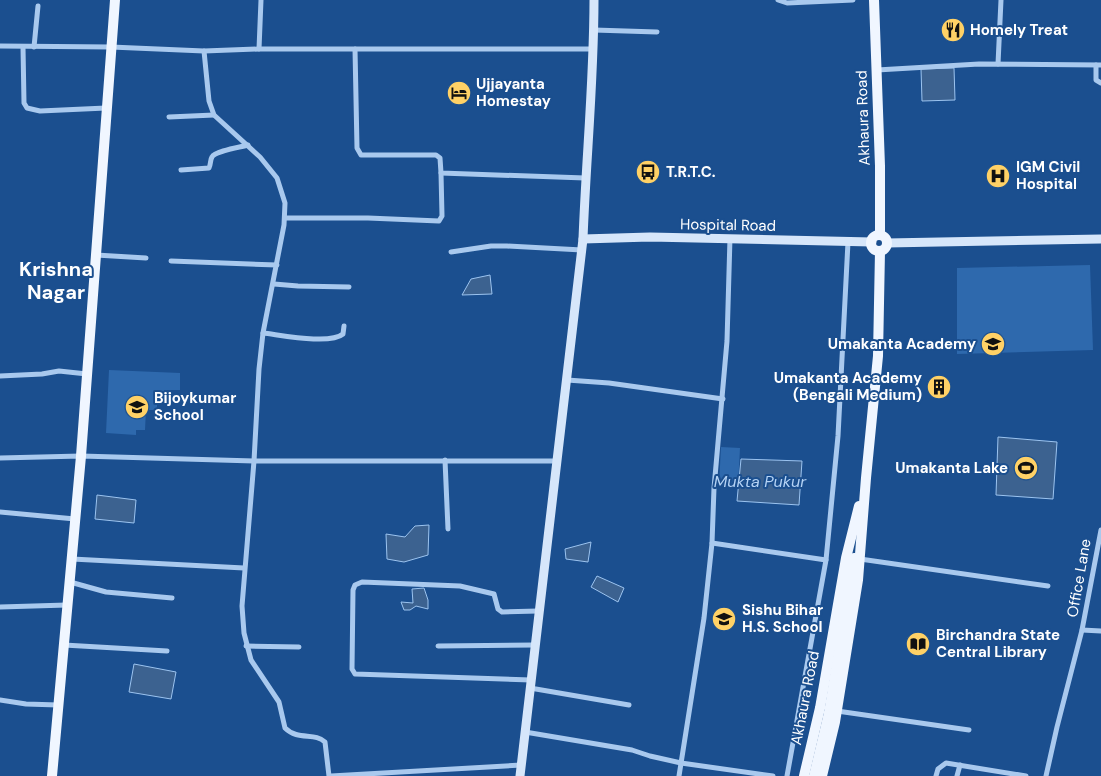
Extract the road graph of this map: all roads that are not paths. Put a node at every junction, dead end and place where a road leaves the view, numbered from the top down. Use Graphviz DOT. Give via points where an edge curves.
graph roads {
  1 [pos="115,0"];
  2 [pos="261,0"];
  3 [pos="594,0"];
  4 [pos="778,0"];
  5 [pos="854,0"];
  6 [pos="874,0"];
  7 [pos="1001,0"];
  8 [pos="38,6"];
  9 [pos="594,30"];
  10 [pos="657,32"];
  11 [pos="0,46"];
  12 [pos="23,47"];
  13 [pos="34,47"];
  14 [pos="111,47"];
  15 [pos="259,49"];
  16 [pos="355,49"];
  17 [pos="594,49"];
  18 [pos="204,51"];
  19 [pos="998,64"];
  20 [pos="1098,65"];
  21 [pos="876,70"];
  22 [pos="1101,83"];
  23 [pos="106,108"];
  24 [pos="214,115"];
  25 [pos="170,117"];
  26 [pos="248,145"];
  27 [pos="181,170"];
  28 [pos="441,173"];
  29 [pos="585,178"];
  30 [pos="285,218"];
  31 [pos="730,238"];
  32 [pos="583,239"];
  33 [pos="1101,239"];
  34 [pos="880,240"];
  35 [pos="848,242"];
  36 [pos="582,250"];
  37 [pos="451,252"];
  38 [pos="96,255"];
  39 [pos="146,258"];
  40 [pos="171,261"];
  41 [pos="277,265"];
  42 [pos="274,284"];
  43 [pos="349,287"];
  44 [pos="344,326"];
  45 [pos="263,333"];
  46 [pos="87,374"];
  47 [pos="0,376"];
  48 [pos="567,380"];
  49 [pos="723,399"];
  50 [pos="81,456"];
  51 [pos="0,458"];
  52 [pos="444,460"];
  53 [pos="254,461"];
  54 [pos="557,461"];
  55 [pos="866,478"];
  56 [pos="0,512"];
  57 [pos="76,519"];
  58 [pos="448,529"];
  59 [pos="1101,530"];
  60 [pos="712,543"];
  61 [pos="71,559"];
  62 [pos="860,559"];
  63 [pos="826,560"];
  64 [pos="244,568"];
  65 [pos="69,582"];
  66 [pos="1048,586"];
  67 [pos="172,598"];
  68 [pos="68,605"];
  69 [pos="0,607"];
  70 [pos="538,611"];
  71 [pos="1082,630"];
  72 [pos="1101,631"];
  73 [pos="64,645"];
  74 [pos="535,645"];
  75 [pos="246,646"];
  76 [pos="438,646"];
  77 [pos="299,647"];
  78 [pos="167,651"];
  79 [pos="531,684"];
  80 [pos="0,700"];
  81 [pos="58,705"];
  82 [pos="629,706"];
  83 [pos="833,712"];
  84 [pos="969,730"];
  85 [pos="525,732"];
  86 [pos="681,763"];
  87 [pos="521,765"];
  88 [pos="960,765"];
  89 [pos="52,776"];
  90 [pos="330,776"];
  91 [pos="520,776"];
  92 [pos="679,776"];
  93 [pos="773,776"];
  94 [pos="787,776"];
  95 [pos="804,776"];
  96 [pos="814,776"];
  97 [pos="822,776"];
  98 [pos="936,776"];
  99 [pos="958,776"];
  100 [pos="1026,776"];
  101 [pos="1046,776"];
  1 -- 14 [label="main road"];
  2 -- 15 [label="street"];
  3 -- 9 [label="street"];
  4 -- 5 [label="street" via="786,3"];
  6 -- 21 [label="main road, Akhaura Road"];
  7 -- 19 [label="street"];
  8 -- 13 [label="street"];
  9 -- 10 [label="street"];
  9 -- 17 [label="street"];
  11 -- 12 [label="street"];
  12 -- 13 [label="street"];
  12 -- 23 [label="street" via="26,108 31,111"];
  13 -- 14 [label="street"];
  14 -- 18 [label="street"];
  14 -- 23 [label="main road"];
  15 -- 16 [label="street"];
  15 -- 18 [label="street"];
  16 -- 17 [label="street"];
  16 -- 28 [label="street" via="358,152 365,156 436,155 440,158"];
  17 -- 29 [label="street"];
  18 -- 24 [label="street" via="209,101"];
  19 -- 20 [label="street"];
  19 -- 21 [label="street"];
  20 -- 22 [label="street" via="1095,76"];
  21 -- 34 [label="main road, Akhaura Road"];
  23 -- 38 [label="main road"];
  24 -- 25 [label="street"];
  24 -- 26 [label="street"];
  26 -- 27 [label="street" via="215,153 209,168"];
  26 -- 30 [label="street" via="277,178 285,203"];
  28 -- 29 [label="street"];
  28 -- 30 [label="street" via="442,216 439,221"];
  29 -- 32 [label="street"];
  30 -- 41 [label="street"];
  31 -- 32 [label="street, Hospital Road"];
  31 -- 35 [label="street, Hospital Road"];
  31 -- 49 [label="street"];
  32 -- 36 [label="street"];
  33 -- 34 [label="street, Hospital Road"];
  34 -- 35 [label="street, Hospital Road"];
  34 -- 55 [label="main road, Akhaura Road" via="873,248 880,251 878,356"];
  35 -- 63 [label="street" via="838,436"];
  36 -- 37 [label="street" via="491,246"];
  36 -- 48 [label="street"];
  38 -- 39 [label="street"];
  38 -- 46 [label="main road"];
  40 -- 41 [label="street"];
  41 -- 42 [label="street"];
  42 -- 43 [label="street"];
  42 -- 45 [label="street"];
  44 -- 45 [label="street" via="342,334 332,339"];
  45 -- 53 [label="street"];
  46 -- 47 [label="street" via="58,371"];
  46 -- 50 [label="main road"];
  48 -- 49 [label="street"];
  48 -- 54 [label="street"];
  49 -- 60 [label="street"];
  50 -- 51 [label="street"];
  50 -- 53 [label="street"];
  50 -- 57 [label="main road"];
  52 -- 53 [label="street"];
  52 -- 54 [label="street"];
  52 -- 58 [label="street"];
  53 -- 64 [label="street"];
  54 -- 70 [label="street"];
  55 -- 62 [label="main road, Akhaura Road"];
  55 -- 83 [label="main road"];
  55 -- 95 [label="main road, Akhaura Road" via="846,558 820,708"];
  56 -- 57 [label="street"];
  57 -- 61 [label="main road"];
  59 -- 71 [label="street, Office Lane"];
  60 -- 63 [label="street"];
  60 -- 86 [label="street" via="704,618"];
  61 -- 64 [label="street"];
  61 -- 65 [label="main road"];
  62 -- 66 [label="street"];
  62 -- 83 [label="main road, Akhaura Road"];
  63 -- 94 [label="street"];
  64 -- 75 [label="street" via="242,606"];
  65 -- 67 [label="street" via="106,592"];
  65 -- 68 [label="main road"];
  68 -- 69 [label="street"];
  68 -- 73 [label="main road"];
  70 -- 74 [label="street"];
  70 -- 79 [label="street" via="502,612 494,594 460,586 362,582 353,590 354,674"];
  71 -- 72 [label="street"];
  71 -- 101 [label="street, Office Lane"];
  73 -- 78 [label="street"];
  73 -- 81 [label="main road"];
  74 -- 76 [label="street"];
  74 -- 79 [label="street"];
  75 -- 77 [label="street"];
  75 -- 90 [label="street" via="257,671 279,702 284,728 294,736 321,738 325,742"];
  79 -- 82 [label="street"];
  79 -- 85 [label="street"];
  80 -- 81 [label="street"];
  81 -- 89 [label="main road"];
  83 -- 84 [label="street"];
  83 -- 96 [label="main road"];
  83 -- 97 [label="main road, Akhaura Road"];
  85 -- 86 [label="street" via="619,747"];
  85 -- 87 [label="street"];
  86 -- 92 [label="street"];
  86 -- 93 [label="street"];
  87 -- 90 [label="street"];
  87 -- 91 [label="street"];
  88 -- 98 [label="street" via="946,763 938,769"];
  88 -- 99 [label="street"];
  88 -- 100 [label="street"];
}
